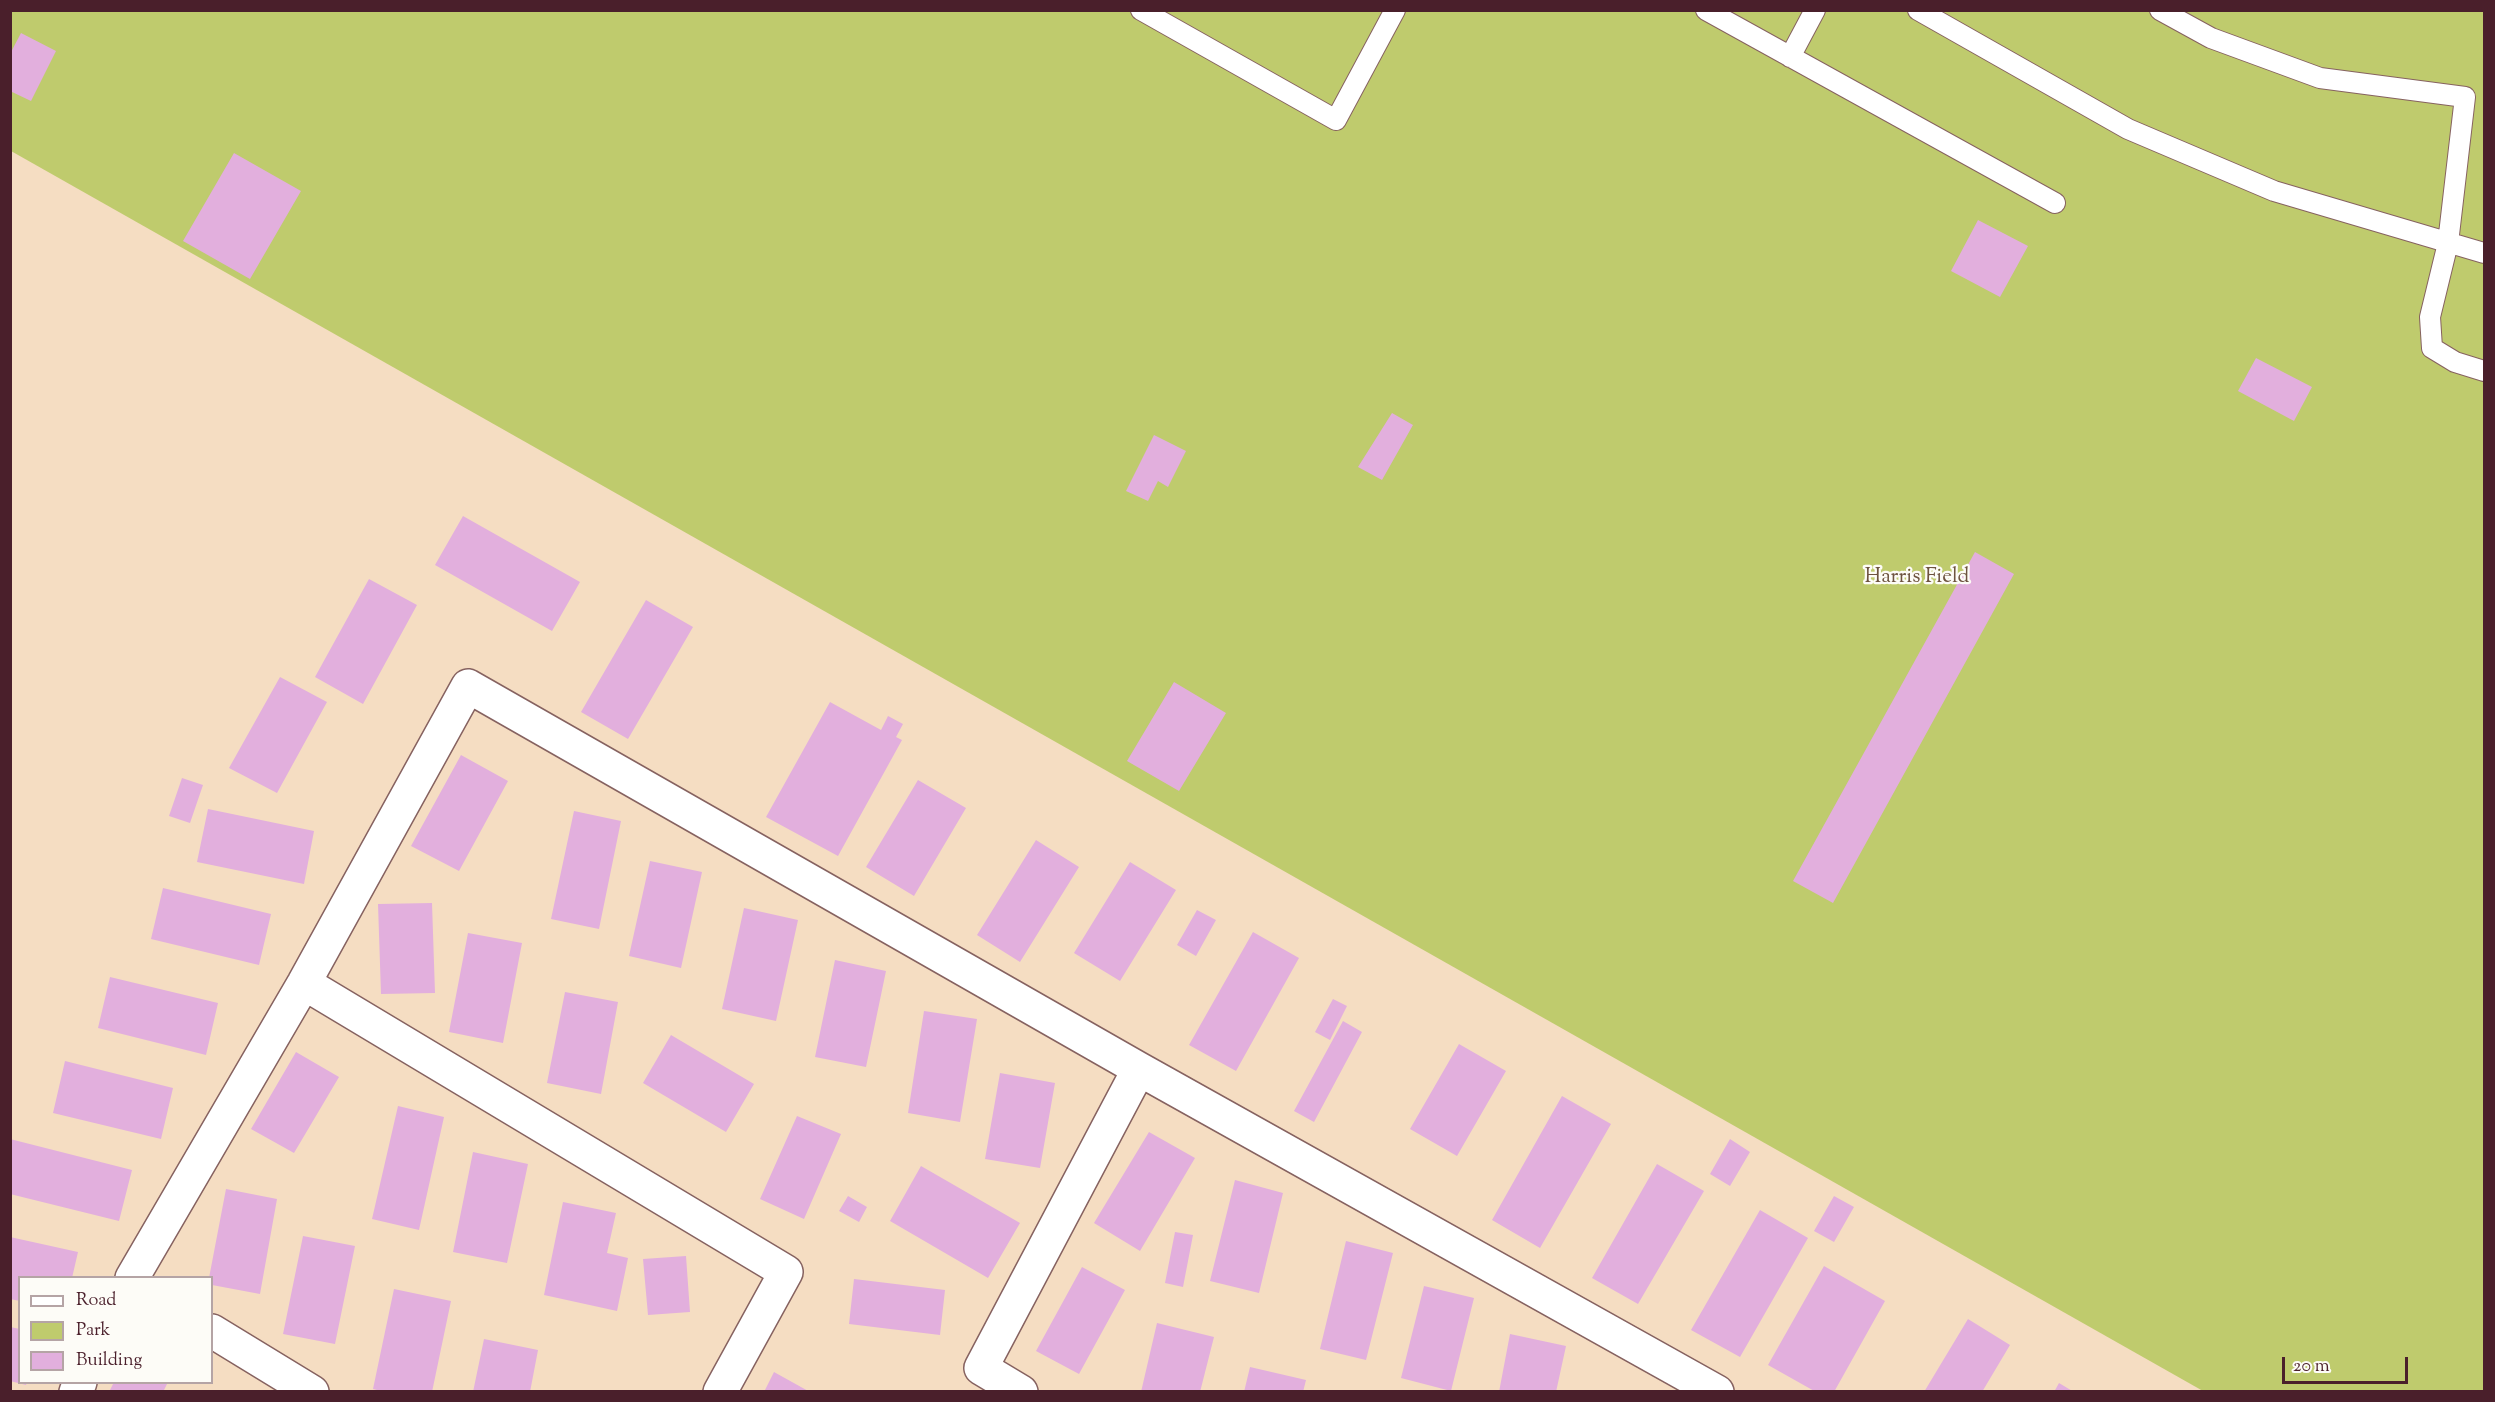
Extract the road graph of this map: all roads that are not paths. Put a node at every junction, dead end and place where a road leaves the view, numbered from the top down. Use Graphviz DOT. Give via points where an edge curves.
graph roads {
  1 [pos="1142,10"];
  2 [pos="1395,10"];
  3 [pos="1706,10"];
  4 [pos="1815,10"];
  5 [pos="1918,10"];
  6 [pos="2160,10"];
  7 [pos="1790,57"];
  8 [pos="2055,203"];
  9 [pos="2448,243"];
  10 [pos="2484,253"];
  11 [pos="2484,371"];
  12 [pos="304,982"];
  13 [pos="1139,1069"];
  14 [pos="133,1276"];
  15 [pos="213,1332"];
  16 [pos="312,1392"];
  17 [pos="720,1392"];
  18 [pos="1022,1392"];
  19 [pos="1717,1392"];
  1 -- 2 [label="lane" via="1336,120"];
  3 -- 7 [label="lane"];
  4 -- 7 [label="lane"];
  5 -- 9 [label="lane" via="2128,129 2274,191"];
  6 -- 9 [label="lane" via="2211,38 2320,78 2465,97"];
  7 -- 8 [label="lane"];
  9 -- 10 [label="lane"];
  9 -- 11 [label="lane" via="2430,317 2432,348 2456,362"];
  12 -- 13 [label="street" via="468,686"];
  12 -- 14 [label="street"];
  12 -- 17 [label="street" via="786,1272"];
  13 -- 18 [label="street" via="981,1368"];
  13 -- 19 [label="street"];
  15 -- 16 [label="street"];
}
